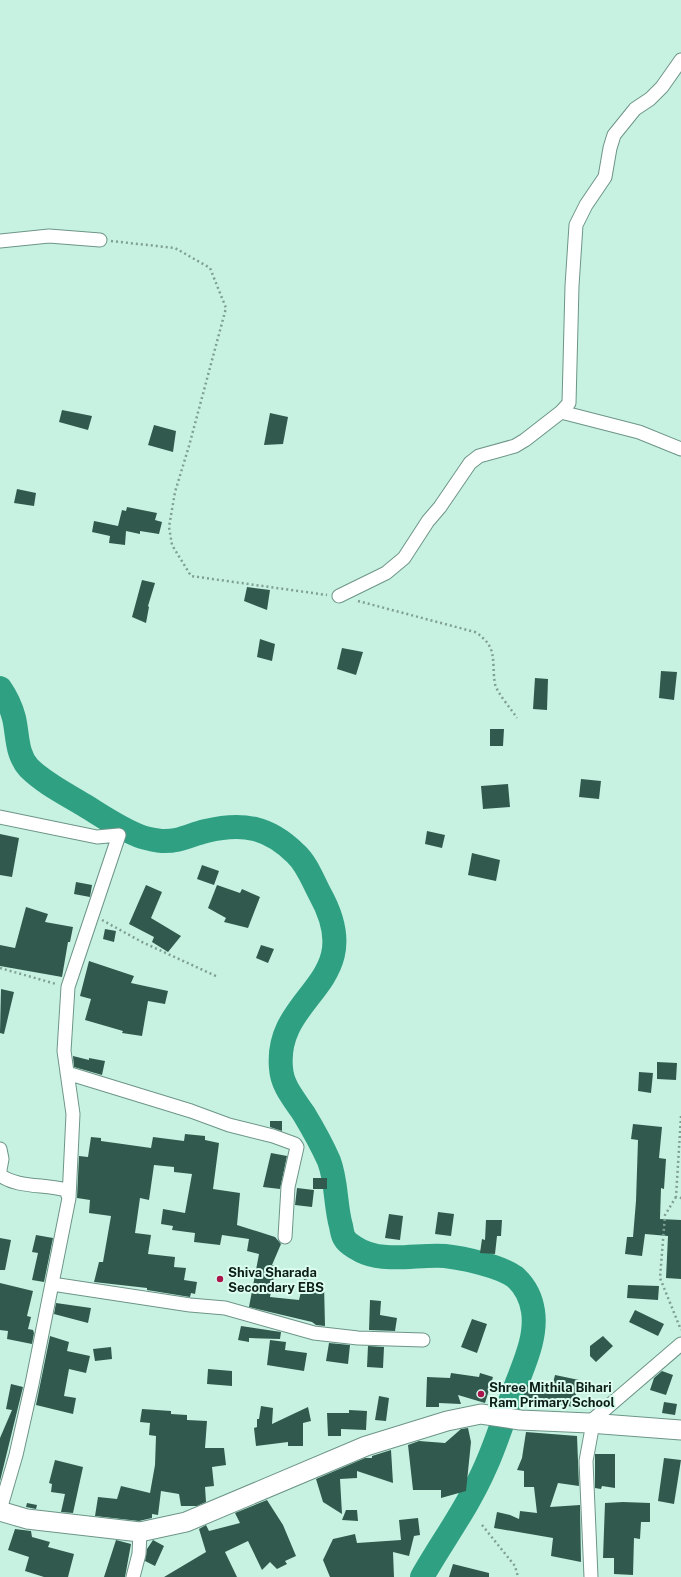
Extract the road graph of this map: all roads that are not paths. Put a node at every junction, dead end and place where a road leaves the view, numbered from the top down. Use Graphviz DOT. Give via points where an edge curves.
graph roads {
  1 [pos="681,60"];
  2 [pos="100,240"];
  3 [pos="0,241"];
  4 [pos="561,412"];
  5 [pos="681,449"];
  6 [pos="339,596"];
  7 [pos="0,817"];
  8 [pos="67,1073"];
  9 [pos="0,1149"];
  10 [pos="0,1170"];
  11 [pos="0,1175"];
  12 [pos="69,1198"];
  13 [pos="285,1237"];
  14 [pos="52,1284"];
  15 [pos="423,1340"];
  16 [pos="681,1344"];
  17 [pos="591,1423"];
  18 [pos="681,1430"];
  19 [pos="0,1510"];
  20 [pos="140,1532"];
  21 [pos="133,1577"];
  22 [pos="592,1577"];
  1 -- 4 [label="street" via="662,87 635,109 614,135 605,177 576,225 569,403"];
  2 -- 3 [label="street" via="49,236"];
  4 -- 5 [label="street" via="639,432"];
  4 -- 6 [label="street" via="520,443 479,456 470,463 404,558 386,573"];
  7 -- 8 [label="street" via="97,837 119,835 68,987 64,1051"];
  8 -- 12 [label="street" via="73,1114"];
  8 -- 13 [label="street" via="296,1144 288,1187"];
  9 -- 10 [label="street"];
  11 -- 12 [label="street" via="6,1180 66,1190"];
  12 -- 14 [label="street"];
  14 -- 15 [label="street" via="225,1308 314,1333 358,1338"];
  14 -- 19 [label="street" via="17,1448"];
  16 -- 17 [label="street"];
  17 -- 18 [label="street"];
  17 -- 20 [label="street" via="520,1420 481,1414 447,1421 366,1446 186,1522"];
  17 -- 22 [label="street" via="586,1461"];
  19 -- 20 [label="street" via="27,1519"];
  20 -- 21 [label="street" via="139,1554"];
}
